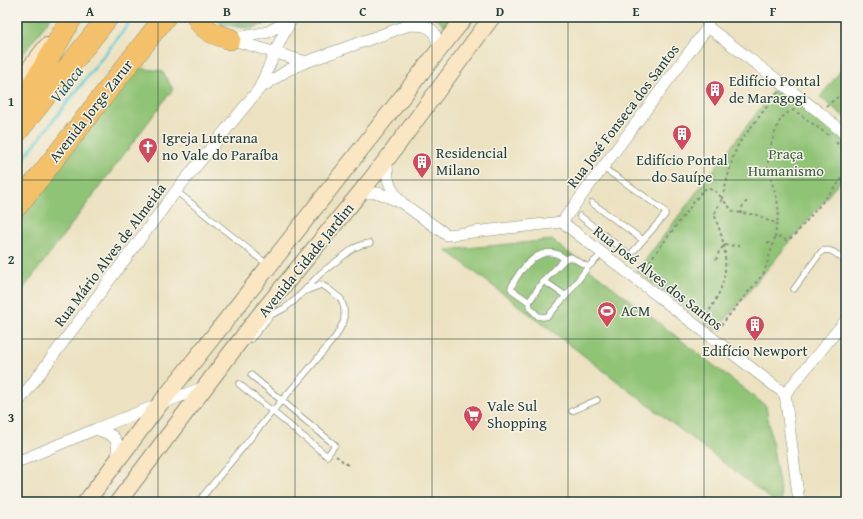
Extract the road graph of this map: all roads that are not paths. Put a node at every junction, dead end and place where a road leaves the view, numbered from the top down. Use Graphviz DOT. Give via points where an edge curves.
graph roads {
  1 [pos="72,17"];
  2 [pos="108,17"];
  3 [pos="165,17"];
  4 [pos="197,17"];
  5 [pos="426,17"];
  6 [pos="465,17"];
  7 [pos="492,17"];
  8 [pos="292,18"];
  9 [pos="708,22"];
  10 [pos="409,25"];
  11 [pos="230,39"];
  12 [pos="275,52"];
  13 [pos="438,52"];
  14 [pos="306,62"];
  15 [pos="17,84"];
  16 [pos="259,89"];
  17 [pos="17,109"];
  18 [pos="17,132"];
  19 [pos="846,135"];
  20 [pos="387,159"];
  21 [pos="603,168"];
  22 [pos="176,191"];
  23 [pos="360,194"];
  24 [pos="402,203"];
  25 [pos="592,203"];
  26 [pos="17,206"];
  27 [pos="580,216"];
  28 [pos="562,222"];
  29 [pos="643,240"];
  30 [pos="370,243"];
  31 [pos="602,254"];
  32 [pos="565,259"];
  33 [pos="846,262"];
  34 [pos="269,266"];
  35 [pos="588,267"];
  36 [pos="544,282"];
  37 [pos="794,289"];
  38 [pos="303,292"];
  39 [pos="566,296"];
  40 [pos="529,302"];
  41 [pos="846,320"];
  42 [pos="247,344"];
  43 [pos="237,355"];
  44 [pos="251,375"];
  45 [pos="208,383"];
  46 [pos="239,384"];
  47 [pos="785,394"];
  48 [pos="597,400"];
  49 [pos="282,401"];
  50 [pos="17,404"];
  51 [pos="159,405"];
  52 [pos="572,411"];
  53 [pos="273,412"];
  54 [pos="96,429"];
  55 [pos="19,460"];
  56 [pos="117,461"];
  57 [pos="86,502"];
  58 [pos="118,502"];
  59 [pos="198,502"];
  60 [pos="799,502"];
  1 -- 15 [label="main road"];
  1 -- 17 [label="highway"];
  2 -- 18 [label="highway"];
  3 -- 26 [label="highway, Avenida Jorge Zarur"];
  4 -- 11 [label="highway" via="203,27 216,35"];
  5 -- 10 [label="street"];
  6 -- 13 [label="main road, Avenida Cidade Jardim"];
  7 -- 20 [label="main road, Avenida Cidade Jardim"];
  8 -- 11 [label="street" via="268,32"];
  8 -- 12 [label="street"];
  9 -- 19 [label="street"];
  9 -- 21 [label="street, Rua José Fonseca dos Santos"];
  10 -- 13 [label="street" via="430,28 438,41"];
  10 -- 14 [label="street"];
  11 -- 12 [label="street"];
  12 -- 14 [label="street"];
  12 -- 16 [label="street"];
  13 -- 34 [label="main road, Avenida Cidade Jardim"];
  14 -- 16 [label="street" via="288,70"];
  16 -- 22 [label="street, Rua Mário Alves de Almeida"];
  20 -- 23 [label="main road, Avenida Cidade Jardim"];
  20 -- 24 [label="street" via="388,181"];
  21 -- 28 [label="street, Rua José Fonseca dos Santos"];
  21 -- 29 [label="lane" via="665,212"];
  22 -- 34 [label="lane"];
  22 -- 50 [label="street, Rua Mário Alves de Almeida"];
  23 -- 24 [label="street" via="379,193"];
  23 -- 45 [label="main road, Avenida Cidade Jardim"];
  24 -- 28 [label="street" via="447,235"];
  25 -- 29 [label="lane"];
  27 -- 29 [label="lane" via="630,254"];
  28 -- 31 [label="street, Rua José Alves dos Santos"];
  30 -- 38 [label="lane" via="354,248 321,273"];
  31 -- 35 [label="lane"];
  31 -- 47 [label="street, Rua José Alves dos Santos"];
  32 -- 35 [label="lane" via="571,257"];
  32 -- 36 [label="lane"];
  32 -- 40 [label="lane" via="550,253 532,259 525,266 511,288"];
  33 -- 37 [label="lane" via="831,251 824,250"];
  34 -- 51 [label="main road, Avenida Cidade Jardim"];
  35 -- 39 [label="lane"];
  36 -- 39 [label="lane"];
  36 -- 40 [label="lane"];
  38 -- 42 [label="lane" via="285,308 272,315"];
  38 -- 49 [label="lane" via="321,286 327,288 342,299 344,321 336,336"];
  39 -- 40 [label="lane" via="545,317 533,312"];
  41 -- 47 [label="street"];
  43 -- 45 [label="lane"];
  44 -- 49 [label="lane"];
  45 -- 51 [label="street"];
  45 -- 58 [label="main road, Avenida Cidade Jardim"];
  46 -- 53 [label="lane"];
  47 -- 60 [label="street"];
  48 -- 52 [label="lane"];
  49 -- 53 [label="lane"];
  49 -- 53 [label="lane" via="335,445 327,456"];
  51 -- 54 [label="street"];
  51 -- 56 [label="main road, Avenida Cidade Jardim"];
  53 -- 59 [label="lane"];
  54 -- 55 [label="street"];
  54 -- 56 [label="street" via="114,436 118,447"];
  56 -- 57 [label="main road, Avenida Cidade Jardim"];
}
